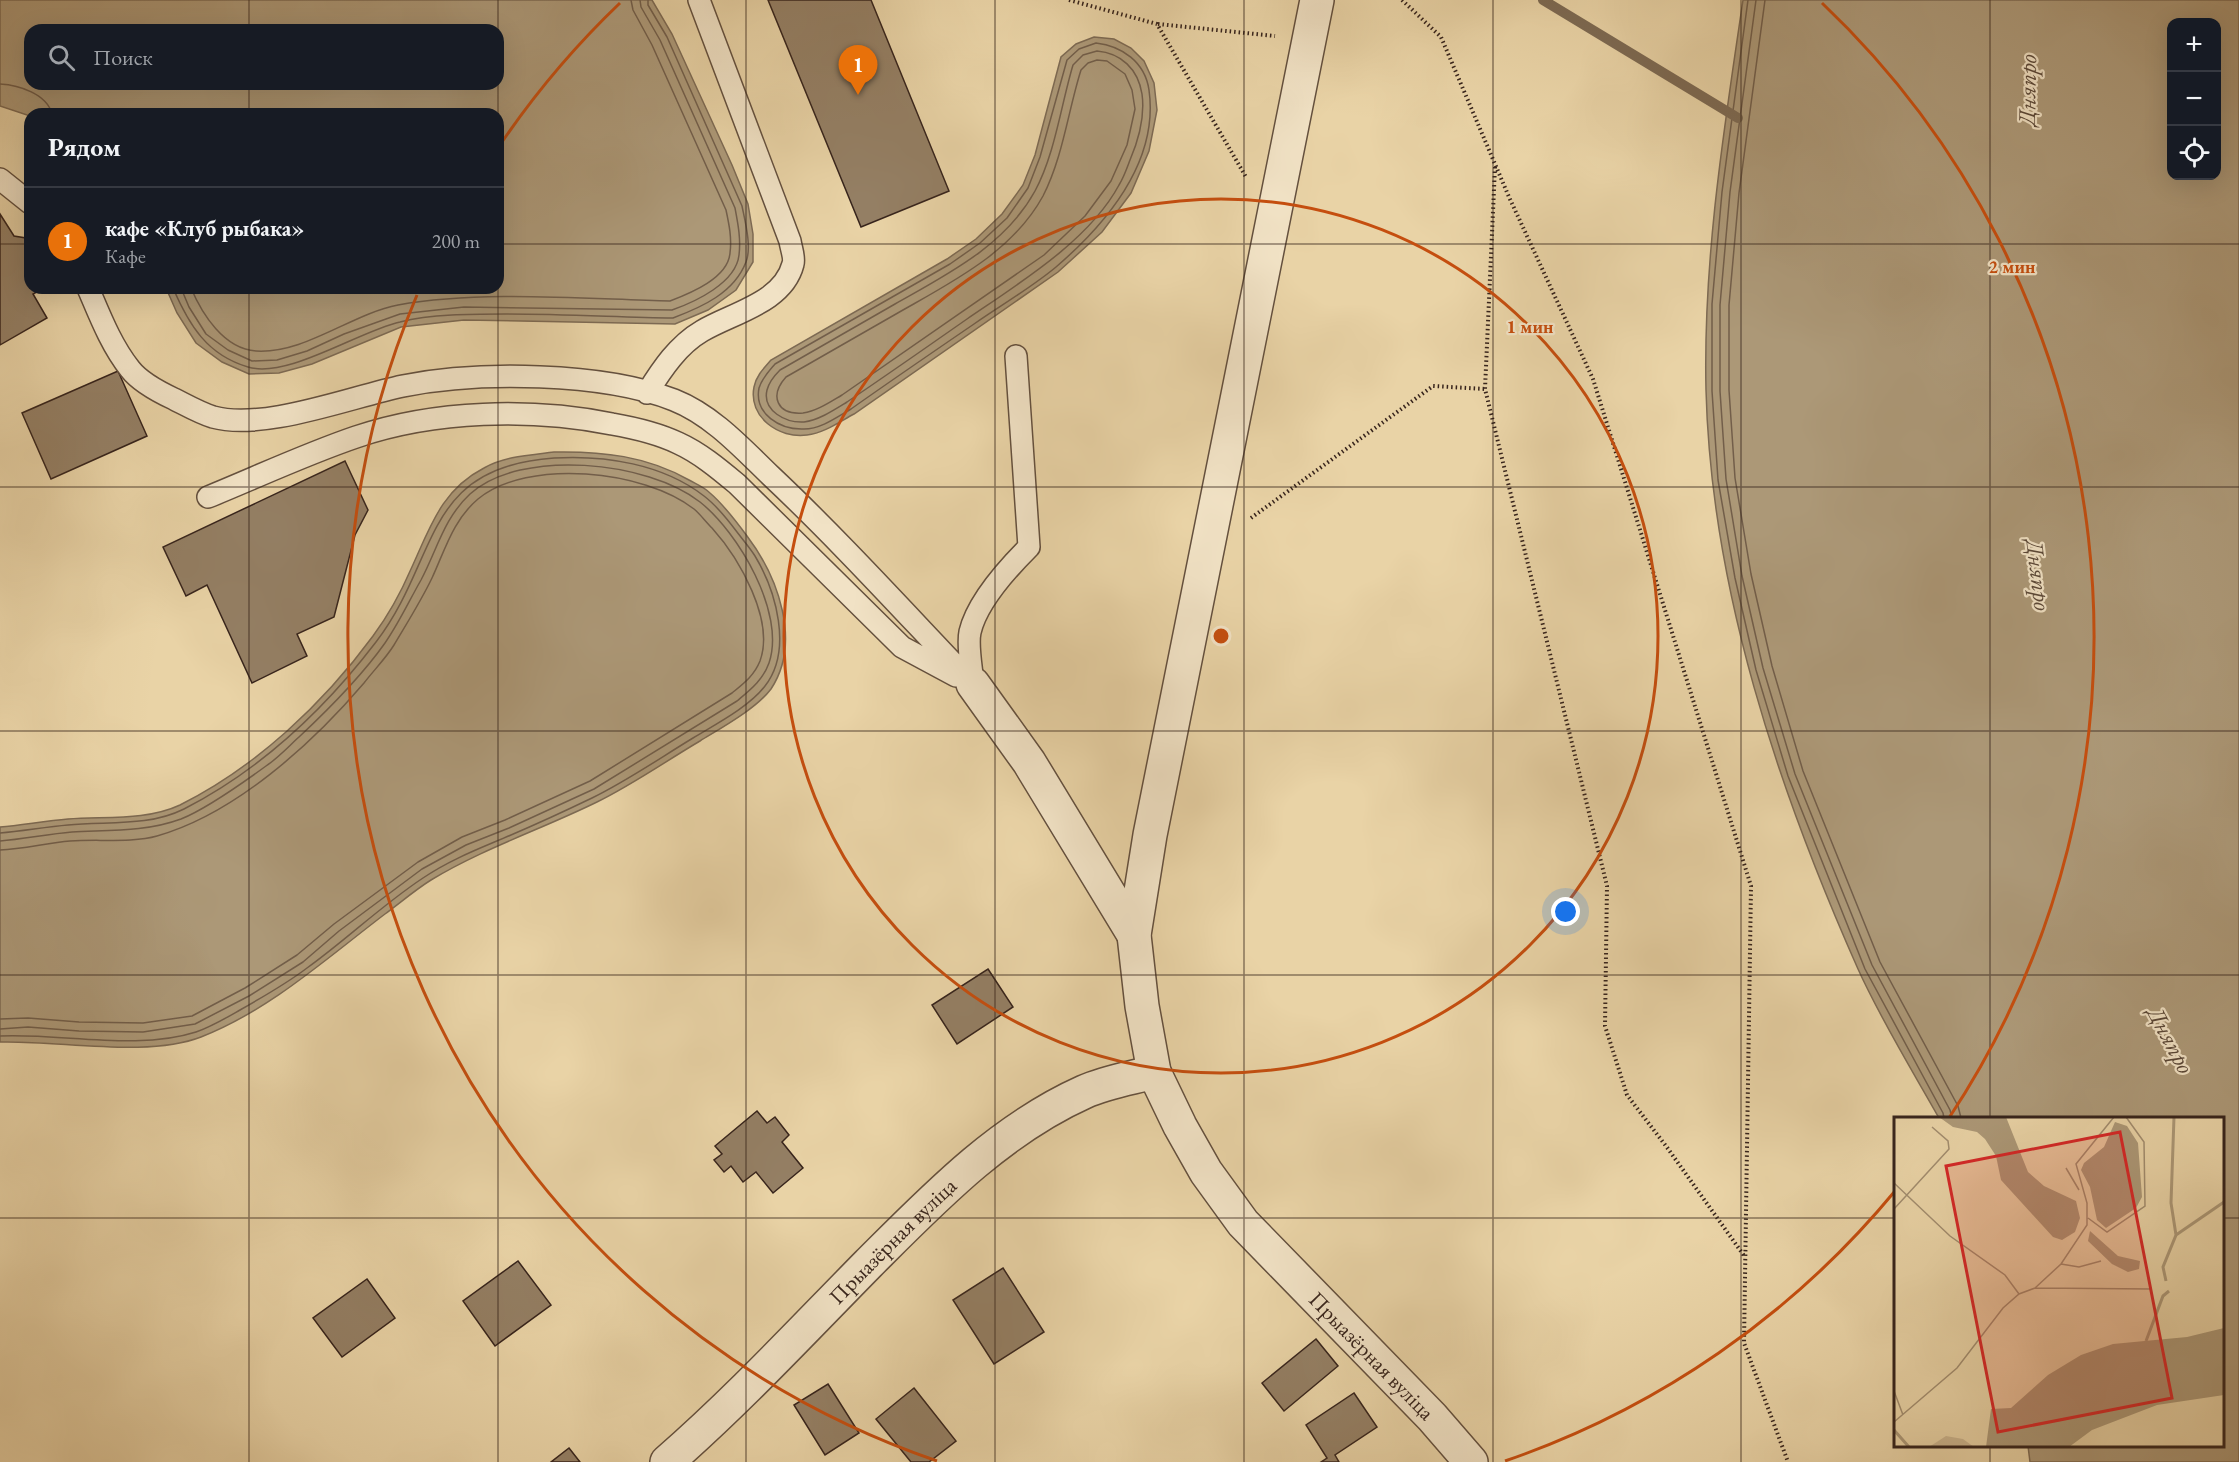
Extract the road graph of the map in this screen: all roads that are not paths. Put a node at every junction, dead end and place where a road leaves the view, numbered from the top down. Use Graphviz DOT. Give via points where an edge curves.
graph roads {
  1 [pos="699,0"];
  2 [pos="1317,0"];
  3 [pos="0,179"];
  4 [pos="24,198"];
  5 [pos="91,294"];
  6 [pos="1016,356"];
  7 [pos="647,393"];
  8 [pos="208,497"];
  9 [pos="973,684"];
  10 [pos="1134,935"];
  11 [pos="1154,1072"];
  12 [pos="667,1462"];
  13 [pos="1471,1462"];
  1 -- 7 [label="lane" via="790,241 794,262 784,283 766,299 701,331 678,350"];
  2 -- 10 [label="street" via="1150,835"];
  3 -- 4 [label="lane"];
  5 -- 7 [label="lane" via="109,338 131,371 157,390 214,417 254,420 352,401 403,386 457,379 580,379"];
  6 -- 9 [label="lane" via="1029,547 979,609 970,634"];
  7 -- 9 [label="lane" via="674,400 702,414 744,451 819,522"];
  8 -- 9 [label="lane" via="356,437 405,423 502,414 545,415 642,430 678,442 710,462 738,484 902,647"];
  9 -- 10 [label="street" via="1029,762"];
  10 -- 11 [label="street, Прыазёрная вуліца"];
  11 -- 12 [label="street, Прыазёрная вуліца" via="1086,1091 1033,1120 974,1161 706,1428"];
  11 -- 13 [label="street, Прыазёрная вуліца" via="1206,1172 1243,1223"];
}
